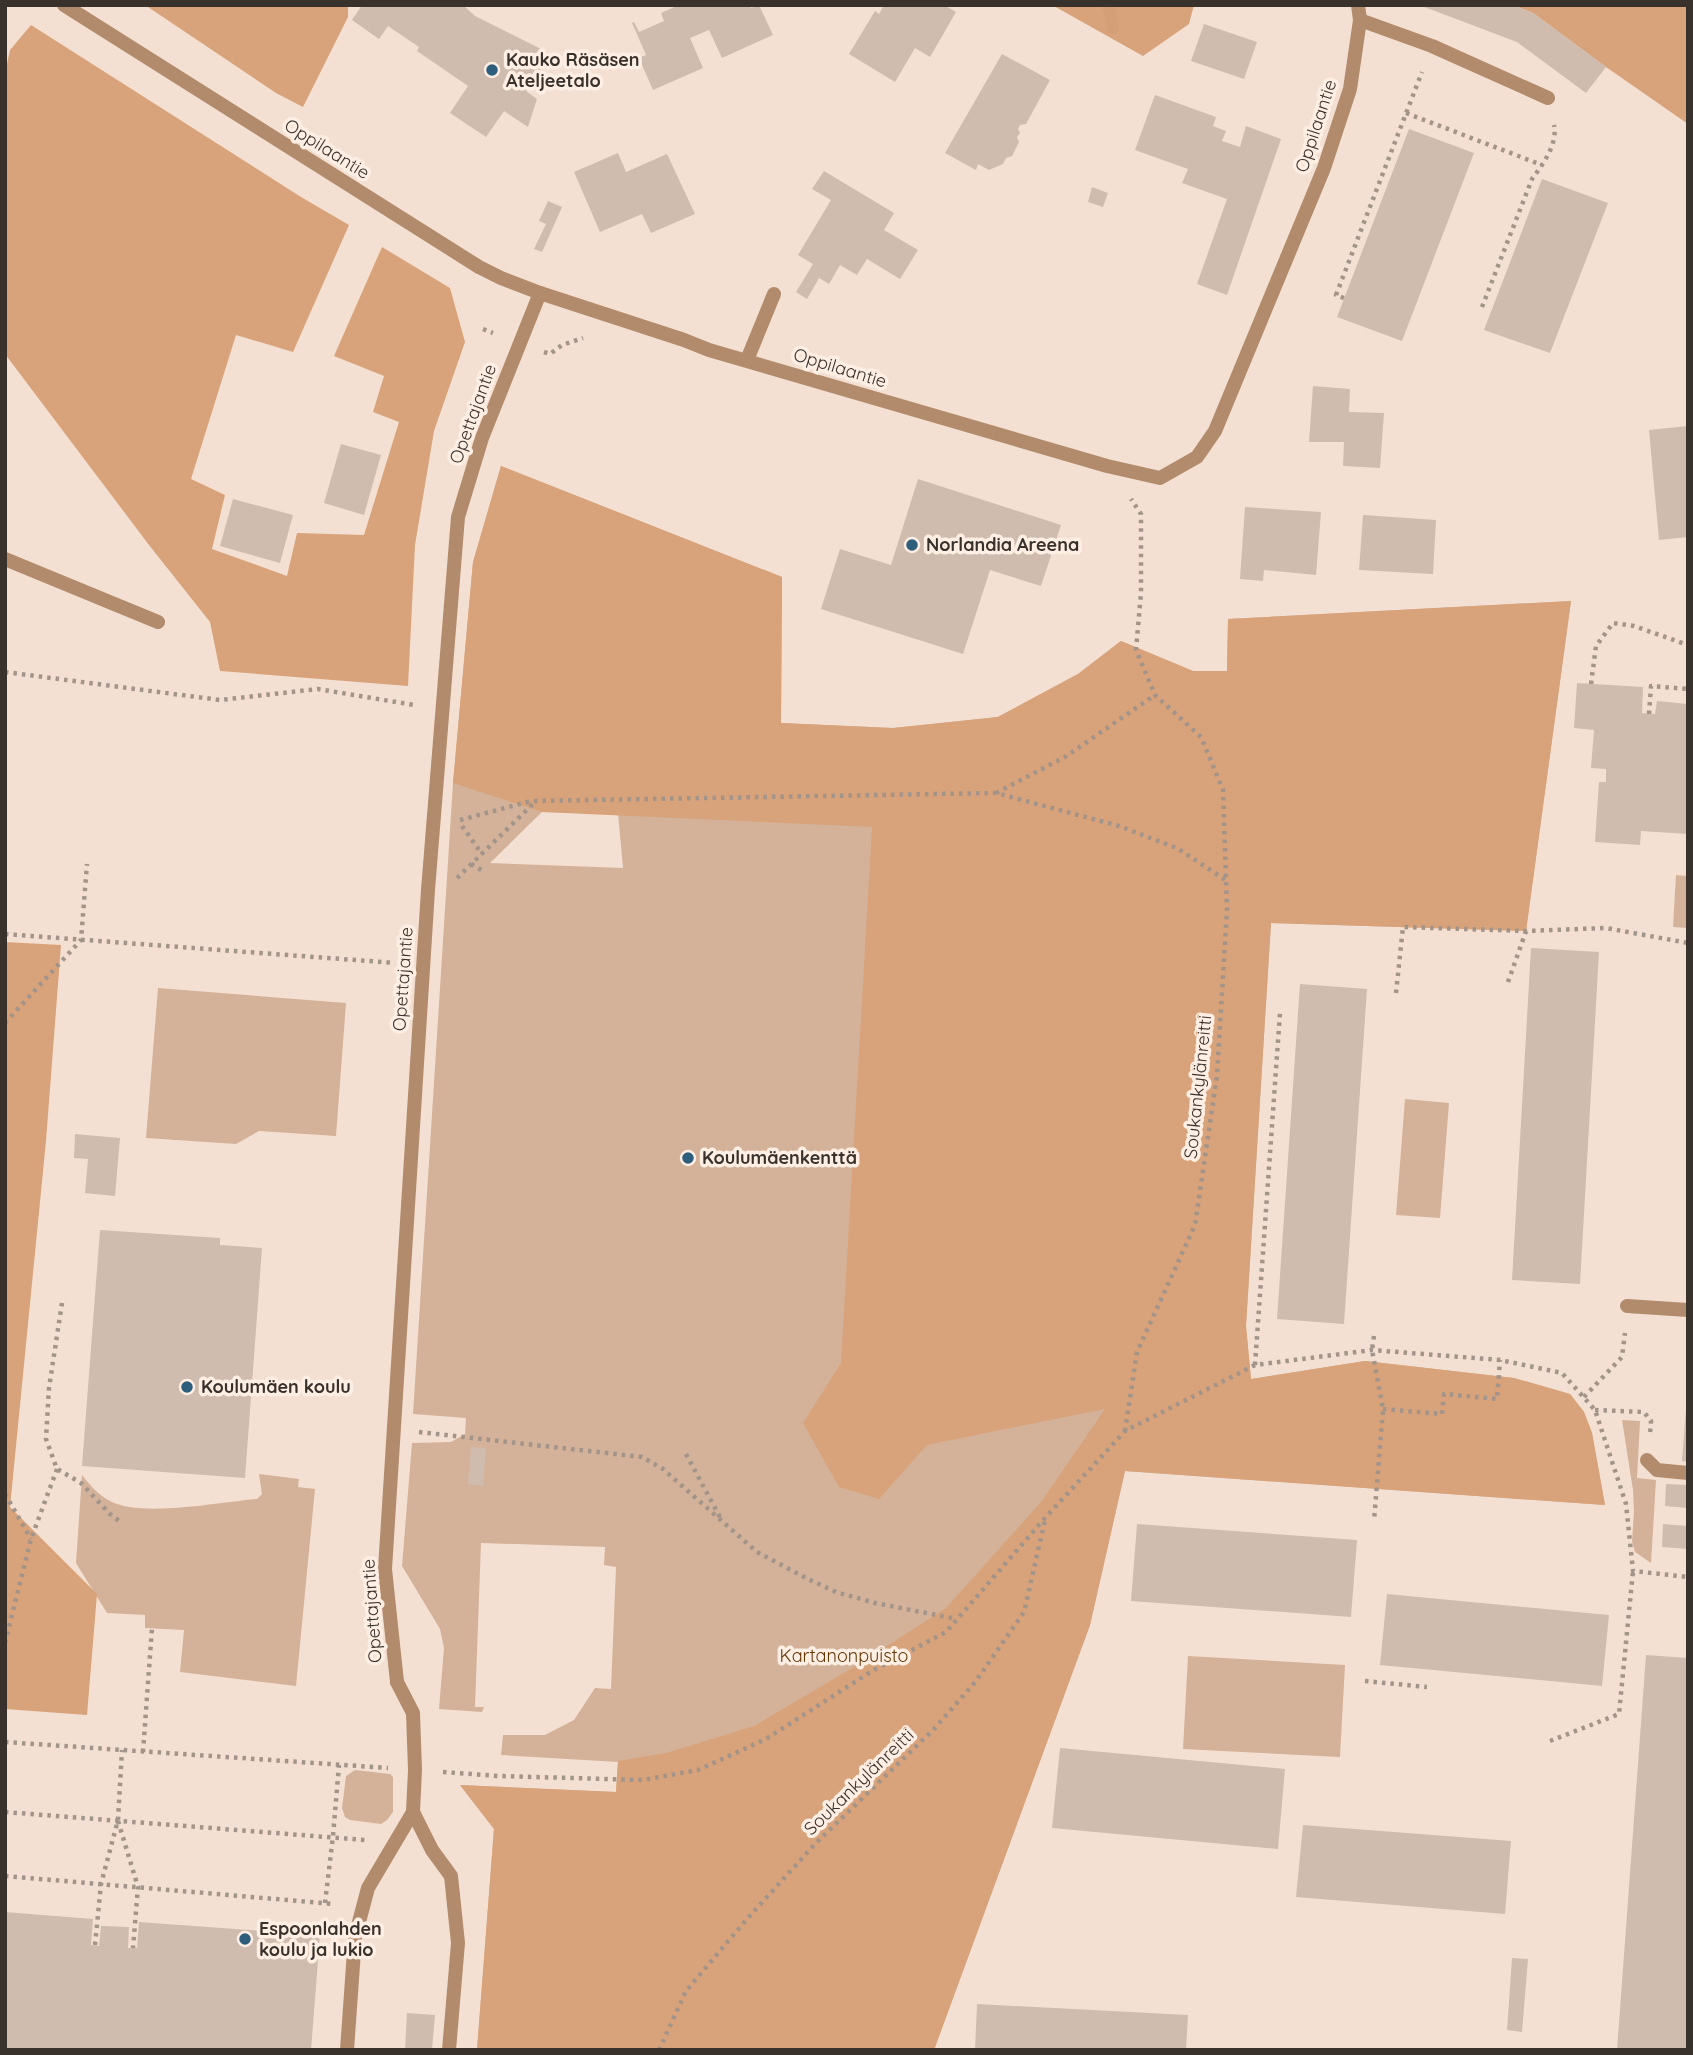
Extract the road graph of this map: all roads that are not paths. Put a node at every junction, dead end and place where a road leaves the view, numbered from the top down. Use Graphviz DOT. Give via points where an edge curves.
graph roads {
  1 [pos="64,5"];
  2 [pos="1359,12"];
  3 [pos="1548,98"];
  4 [pos="540,293"];
  5 [pos="774,294"];
  6 [pos="747,360"];
  7 [pos="5,559"];
  8 [pos="158,622"];
  9 [pos="1627,1306"];
  10 [pos="1688,1310"];
  11 [pos="1647,1460"];
  12 [pos="1688,1472"];
  13 [pos="413,1812"];
  14 [pos="347,2050"];
  15 [pos="449,2050"];
  1 -- 4 [label="street, Oppilaantie" via="457,253"];
  2 -- 3 [label="street"];
  2 -- 6 [label="street, Oppilaantie" via="1350,89 1324,168 1215,431 1197,457 1160,478"];
  4 -- 6 [label="street, Oppilaantie"];
  4 -- 13 [label="street, Opettajantie" via="482,439 458,517 423,965 385,1569 397,1682 413,1713"];
  5 -- 6 [label="street"];
  7 -- 8 [label="street"];
  9 -- 10 [label="street"];
  11 -- 12 [label="street" via="1657,1470"];
  13 -- 14 [label="street" via="368,1888 363,1906 355,1937"];
  13 -- 15 [label="street" via="451,1877 458,1943"];
}
